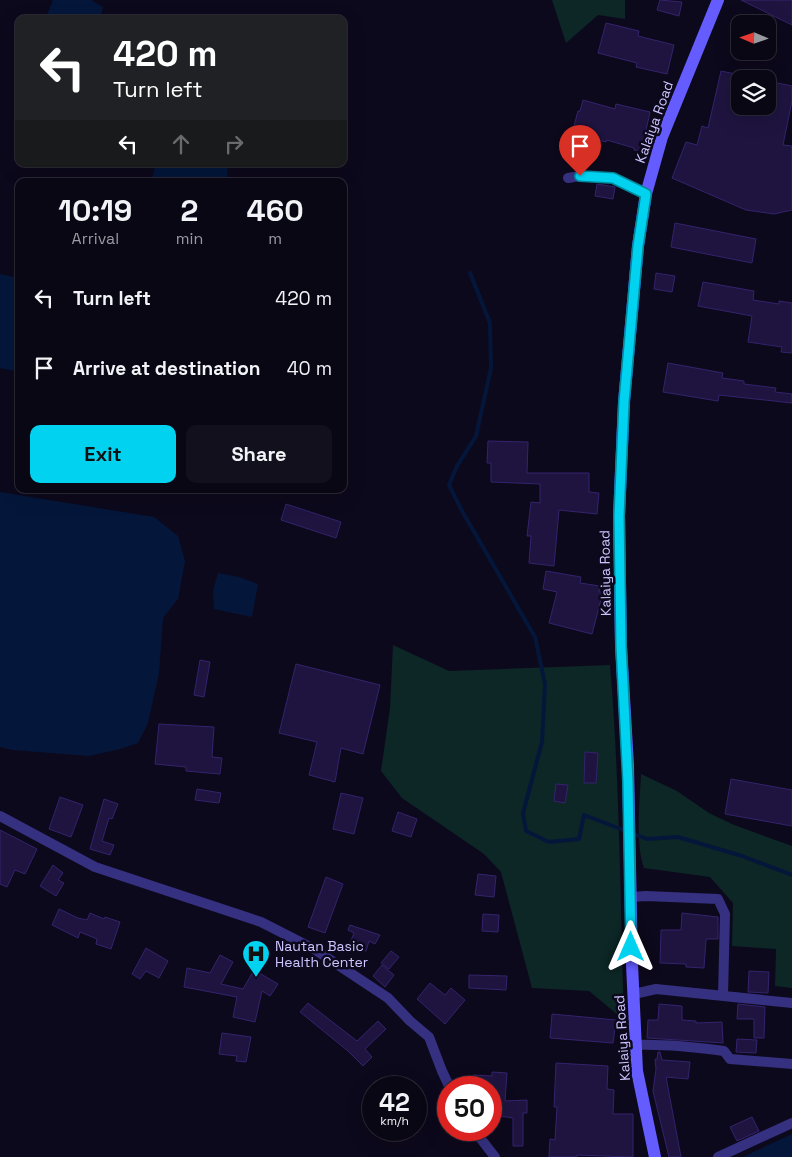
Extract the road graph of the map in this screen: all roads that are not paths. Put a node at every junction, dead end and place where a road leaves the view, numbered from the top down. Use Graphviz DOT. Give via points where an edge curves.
graph roads {
  1 [pos="718,0"];
  2 [pos="568,178"];
  3 [pos="646,194"];
  4 [pos="0,816"];
  5 [pos="631,898"];
  6 [pos="634,994"];
  7 [pos="723,996"];
  8 [pos="792,1003"];
  9 [pos="635,1045"];
  10 [pos="792,1064"];
  11 [pos="444,1076"];
  12 [pos="792,1122"];
  13 [pos="482,1141"];
  14 [pos="494,1157"];
  15 [pos="655,1157"];
  16 [pos="718,1157"];
  1 -- 3 [label="main road, Kalaiya Road" via="662,137"];
  2 -- 3 [label="street" via="613,178"];
  3 -- 5 [label="main road, Kalaiya Road" via="624,402 619,516"];
  4 -- 11 [label="street" via="94,867 261,922 314,949 388,998 429,1037"];
  5 -- 6 [label="main road, Kalaiya Road"];
  5 -- 7 [label="street" via="718,900 725,914"];
  6 -- 7 [label="street" via="656,989"];
  6 -- 9 [label="main road, Kalaiya Road"];
  7 -- 8 [label="street"];
  9 -- 10 [label="street" via="696,1047 724,1051 730,1059"];
  9 -- 15 [label="main road, Kalaiya Road" via="637,1072"];
  12 -- 16 [label="street"];
  13 -- 14 [label="street"];
}
